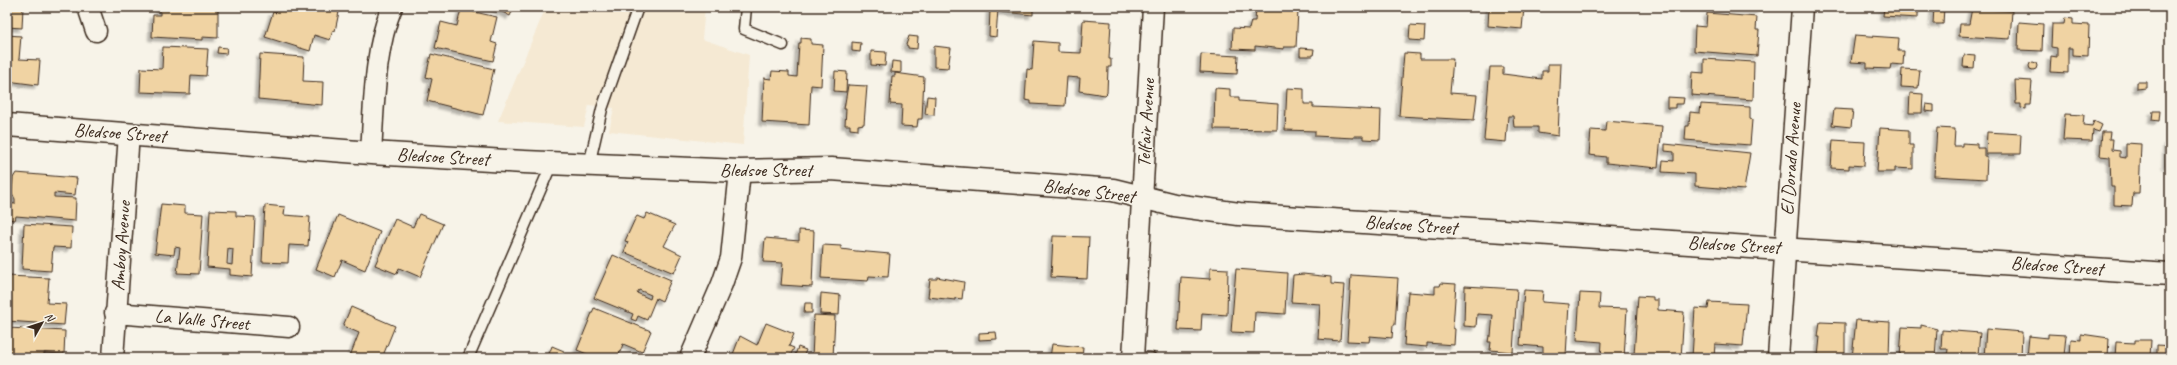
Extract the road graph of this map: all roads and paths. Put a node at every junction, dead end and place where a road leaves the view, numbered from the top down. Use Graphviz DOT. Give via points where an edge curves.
graph roads {
  1 [pos="88,7"];
  2 [pos="392,7"];
  3 [pos="638,7"];
  4 [pos="746,7"];
  5 [pos="1153,7"];
  6 [pos="1802,7"];
  7 [pos="96,31"];
  8 [pos="783,45"];
  9 [pos="7,125"];
  10 [pos="129,134"];
  11 [pos="371,153"];
  12 [pos="552,163"];
  13 [pos="589,165"];
  14 [pos="740,171"];
  15 [pos="1142,198"];
  16 [pos="1785,248"];
  17 [pos="2170,274"];
  18 [pos="115,313"];
  19 [pos="289,327"];
  20 [pos="113,358"];
  21 [pos="468,358"];
  22 [pos="690,358"];
  23 [pos="1139,358"];
  24 [pos="1778,358"];
  1 -- 7 [label="street"];
  2 -- 11 [label="street" via="387,18 380,53"];
  3 -- 13 [label="lane" via="602,109"];
  4 -- 8 [label="lane" via="744,29"];
  5 -- 15 [label="street, Telfair Avenue"];
  6 -- 16 [label="street, El Dorado Avenue"];
  9 -- 10 [label="street, Bledsoe Street"];
  10 -- 11 [label="street, Bledsoe Street"];
  10 -- 18 [label="street, Amboy Avenue"];
  11 -- 12 [label="street, Bledsoe Street"];
  12 -- 13 [label="street, Bledsoe Street"];
  12 -- 21 [label="lane"];
  13 -- 14 [label="street, Bledsoe Street"];
  14 -- 15 [label="street, Bledsoe Street" via="831,169 1113,190"];
  14 -- 22 [label="street" via="733,243 728,266"];
  15 -- 16 [label="street, Bledsoe Street" via="1188,208 1239,214"];
  15 -- 23 [label="street, Telfair Avenue"];
  16 -- 17 [label="street, Bledsoe Street"];
  16 -- 24 [label="street, El Dorado Avenue"];
  18 -- 19 [label="street, La Valle Street"];
  18 -- 20 [label="street, Amboy Avenue"];
}
